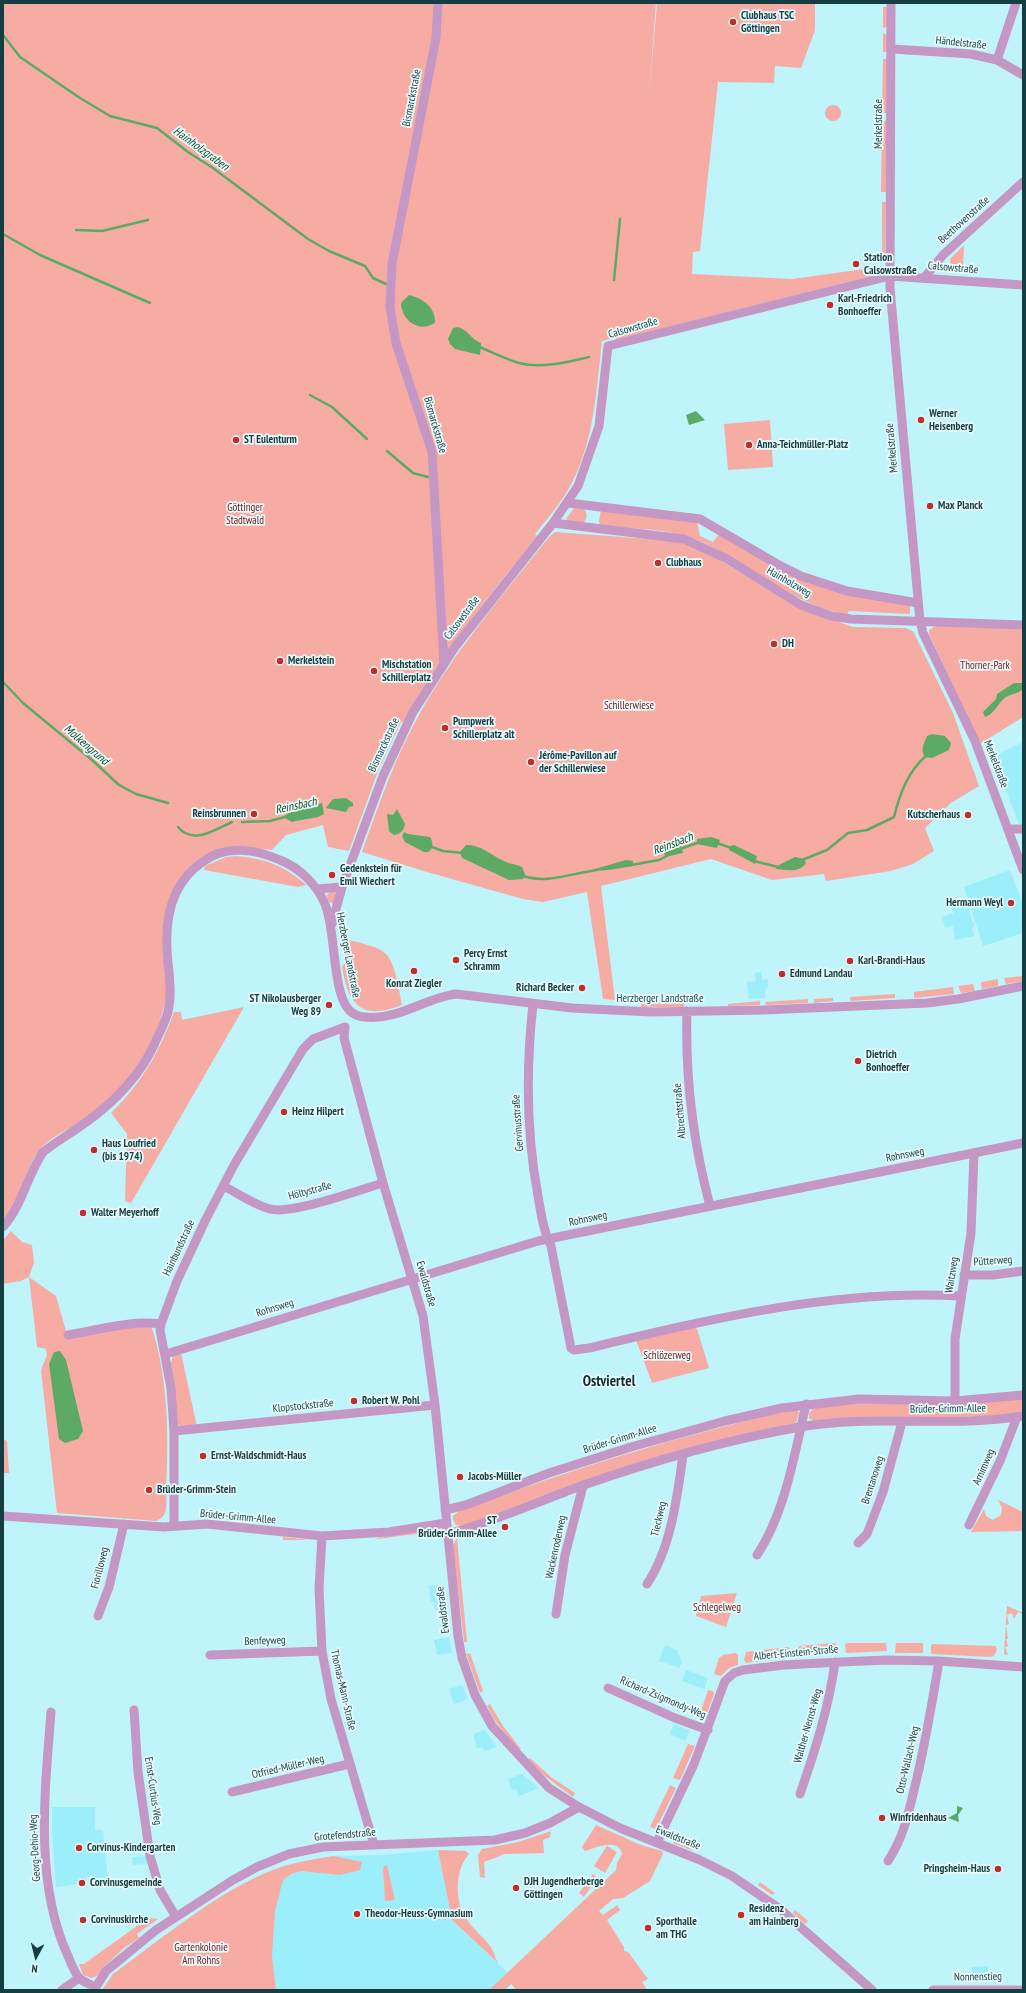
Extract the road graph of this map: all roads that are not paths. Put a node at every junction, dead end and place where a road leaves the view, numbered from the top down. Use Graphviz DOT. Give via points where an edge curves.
graph roads {
  1 [pos="438,3"];
  2 [pos="891,3"];
  3 [pos="1016,3"];
  4 [pos="892,49"];
  5 [pos="997,60"];
  6 [pos="1023,75"];
  7 [pos="1023,182"];
  8 [pos="890,276"];
  9 [pos="924,278"];
  10 [pos="1023,285"];
  11 [pos="568,503"];
  12 [pos="553,523"];
  13 [pos="918,603"];
  14 [pos="920,621"];
  15 [pos="1023,625"];
  16 [pos="444,664"];
  17 [pos="1008,829"];
  18 [pos="1023,829"];
  19 [pos="1023,870"];
  20 [pos="342,887"];
  21 [pos="317,889"];
  22 [pos="331,926"];
  23 [pos="1023,986"];
  24 [pos="533,1004"];
  25 [pos="687,1011"];
  26 [pos="353,1014"];
  27 [pos="344,1027"];
  28 [pos="1023,1143"];
  29 [pos="974,1153"];
  30 [pos="383,1182"];
  31 [pos="224,1186"];
  32 [pos="710,1206"];
  33 [pos="3,1227"];
  34 [pos="548,1239"];
  35 [pos="1023,1271"];
  36 [pos="964,1275"];
  37 [pos="412,1279"];
  38 [pos="960,1296"];
  39 [pos="161,1324"];
  40 [pos="68,1335"];
  41 [pos="166,1354"];
  42 [pos="1023,1395"];
  43 [pos="955,1401"];
  44 [pos="806,1404"];
  45 [pos="435,1405"];
  46 [pos="1020,1417"];
  47 [pos="902,1422"];
  48 [pos="801,1427"];
  49 [pos="174,1431"];
  50 [pos="683,1455"];
  51 [pos="583,1486"];
  52 [pos="445,1510"];
  53 [pos="3,1516"];
  54 [pos="446,1523"];
  55 [pos="124,1524"];
  56 [pos="969,1525"];
  57 [pos="174,1526"];
  58 [pos="447,1534"];
  59 [pos="322,1536"];
  60 [pos="858,1543"];
  61 [pos="756,1555"];
  62 [pos="647,1584"];
  63 [pos="556,1614"];
  64 [pos="98,1616"];
  65 [pos="322,1651"];
  66 [pos="210,1655"];
  67 [pos="939,1660"];
  68 [pos="835,1662"];
  69 [pos="1023,1667"];
  70 [pos="608,1688"];
  71 [pos="134,1710"];
  72 [pos="51,1712"];
  73 [pos="708,1730"];
  74 [pos="349,1764"];
  75 [pos="232,1792"];
  76 [pos="800,1794"];
  77 [pos="578,1807"];
  78 [pos="657,1842"];
  79 [pos="374,1844"];
  80 [pos="888,1860"];
  81 [pos="176,1917"];
  82 [pos="79,1978"];
  83 [pos="94,1989"];
  84 [pos="62,1990"];
  85 [pos="872,1990"];
  86 [pos="933,1990"];
  87 [pos="959,1990"];
  88 [pos="1023,1990"];
  1 -- 16 [label="street, Bismarckstraße" via="436,38 392,264 390,307 396,343 432,452"];
  2 -- 4 [label="street, Merkelstraße"];
  3 -- 5 [label="street"];
  4 -- 5 [label="street, Händelstraße" via="971,54"];
  4 -- 8 [label="street, Merkelstraße"];
  5 -- 6 [label="street, Händelstraße"];
  7 -- 9 [label="street, Beethovenstraße" via="943,255"];
  8 -- 9 [label="street, Calsowstraße"];
  8 -- 11 [label="street, Calsowstraße" via="609,346 597,432 583,474"];
  8 -- 13 [label="street, Merkelstraße"];
  9 -- 10 [label="street, Calsowstraße"];
  11 -- 12 [label="street, Calsowstraße"];
  11 -- 13 [label="street, Hainholzweg" via="700,519 801,576 847,592"];
  12 -- 14 [label="street, Hainholzweg" via="684,539 727,559 801,605 851,619"];
  12 -- 16 [label="street, Calsowstraße" via="483,610"];
  13 -- 14 [label="street, Merkelstraße"];
  14 -- 15 [label="street, Hainholzweg"];
  14 -- 17 [label="street, Merkelstraße" via="923,633 975,741"];
  16 -- 20 [label="street, Bismarckstraße" via="413,712 392,753"];
  17 -- 18 [label="street"];
  17 -- 19 [label="street, Merkelstraße"];
  20 -- 21 [label="street"];
  20 -- 22 [label="street, Bismarckstraße"];
  21 -- 22 [label="street, Herzberger Landstraße" via="326,906"];
  21 -- 33 [label="street, Herzberger Landstraße" via="294,867 252,852 221,852 211,856 191,872 175,893 169,915 168,1012 153,1047 121,1093 43,1152 36,1162 22,1196"];
  22 -- 26 [label="street, Herzberger Landstraße" via="341,990 345,1004"];
  23 -- 25 [label="street, Herzberger Landstraße" via="927,1003 756,1011"];
  24 -- 25 [label="street, Herzberger Landstraße" via="611,1011"];
  24 -- 26 [label="street, Herzberger Landstraße" via="456,994 437,997 391,1015 375,1018"];
  24 -- 34 [label="street, Gervinusstraße" via="528,1067 529,1134 544,1231"];
  25 -- 32 [label="street, Albrechtstraße" via="692,1128"];
  26 -- 27 [label="street"];
  27 -- 30 [label="street, Ewaldstraße" via="344,1038"];
  27 -- 31 [label="street, Hainbundstraße" via="313,1039 303,1049"];
  28 -- 29 [label="street, Rohnsweg"];
  29 -- 32 [label="street, Rohnsweg"];
  29 -- 36 [label="street, Waitzweg" via="971,1233"];
  30 -- 31 [label="street, Höltystraße" via="302,1207 280,1211 270,1209"];
  30 -- 37 [label="street, Ewaldstraße"];
  31 -- 39 [label="street, Hainbundstraße" via="188,1254"];
  32 -- 34 [label="street, Rohnsweg"];
  34 -- 37 [label="street, Rohnsweg"];
  34 -- 38 [label="street" via="571,1348 574,1350 781,1306 904,1295"];
  35 -- 36 [label="street, Pütterweg"];
  36 -- 38 [label="street, Waitzweg"];
  37 -- 41 [label="street, Rohnsweg"];
  37 -- 45 [label="street, Ewaldstraße" via="423,1316"];
  38 -- 43 [label="street, Waitzweg" via="955,1339"];
  39 -- 40 [label="street" via="118,1326"];
  39 -- 41 [label="street, Hainbundstraße"];
  41 -- 49 [label="street, Hainbundstraße"];
  42 -- 43 [label="street, Brüder-Grimm-Allee"];
  43 -- 44 [label="street, Brüder-Grimm-Allee" via="859,1399"];
  44 -- 48 [label="street"];
  44 -- 52 [label="street, Brüder-Grimm-Allee" via="725,1421 631,1447 549,1473 466,1505"];
  45 -- 49 [label="street, Klopstockstraße"];
  45 -- 52 [label="street, Ewaldstraße"];
  46 -- 47 [label="street, Brüder-Grimm-Allee" via="964,1422"];
  46 -- 56 [label="street, Arnimweg"];
  47 -- 48 [label="street, Brüder-Grimm-Allee" via="838,1422"];
  47 -- 60 [label="street, Brentanoweg" via="883,1492 867,1534"];
  48 -- 50 [label="street, Brüder-Grimm-Allee"];
  48 -- 61 [label="street" via="779,1506 766,1541"];
  49 -- 57 [label="street, Hainbundstraße"];
  50 -- 51 [label="street, Brüder-Grimm-Allee"];
  50 -- 62 [label="street, Tieckweg" via="666,1542 658,1568"];
  51 -- 58 [label="street, Brüder-Grimm-Allee"];
  51 -- 63 [label="street, Wackenroderweg" via="565,1555"];
  52 -- 54 [label="street, Ewaldstraße"];
  53 -- 55 [label="street, Brüder-Grimm-Allee"];
  54 -- 58 [label="street, Ewaldstraße"];
  54 -- 59 [label="street, Brüder-Grimm-Allee" via="389,1532"];
  55 -- 57 [label="street, Brüder-Grimm-Allee"];
  55 -- 64 [label="street, Fiorilloweg" via="109,1587"];
  57 -- 59 [label="street, Brüder-Grimm-Allee" via="207,1524"];
  58 -- 77 [label="street, Ewaldstraße" via="458,1636 462,1658 475,1695 492,1726 529,1768 549,1788"];
  59 -- 65 [label="street, Thomas-Mann-Straße" via="319,1589"];
  65 -- 66 [label="street, Benfeyweg"];
  65 -- 74 [label="street, Thomas-Mann-Straße" via="331,1699"];
  67 -- 68 [label="street, Albert-Einstein-Straße"];
  67 -- 69 [label="street, Albert-Einstein-Straße"];
  67 -- 80 [label="street, Otto-Wallach-Weg" via="923,1754 910,1806 899,1844"];
  68 -- 73 [label="street, Albert-Einstein-Straße" via="768,1666 734,1673 726,1681"];
  68 -- 76 [label="street, Walther-Nernst-Weg" via="832,1687"];
  70 -- 73 [label="street, Richard-Zsigmondy-Weg"];
  71 -- 81 [label="street, Ernst-Curtius-Weg" via="138,1772 150,1856 160,1890"];
  72 -- 82 [label="street, Georg-Dehio-Weg" via="45,1793 52,1913 62,1943"];
  73 -- 78 [label="street, Albert-Einstein-Straße"];
  74 -- 75 [label="street, Otfried-Müller-Weg"];
  74 -- 79 [label="street, Thomas-Mann-Straße"];
  77 -- 78 [label="street, Ewaldstraße" via="620,1828"];
  77 -- 79 [label="street, Grotefendstraße" via="550,1823 525,1833 495,1840"];
  78 -- 85 [label="street, Ewaldstraße" via="714,1866 759,1893"];
  79 -- 81 [label="street, Grotefendstraße" via="323,1847 289,1854 233,1880"];
  81 -- 83 [label="street, Grotefendstraße" via="106,1971"];
  82 -- 83 [label="street, Grotefendstraße"];
  82 -- 84 [label="street"];
  86 -- 87 [label="street, Nonnenstieg"];
  87 -- 88 [label="street, Nonnenstieg"];
}
